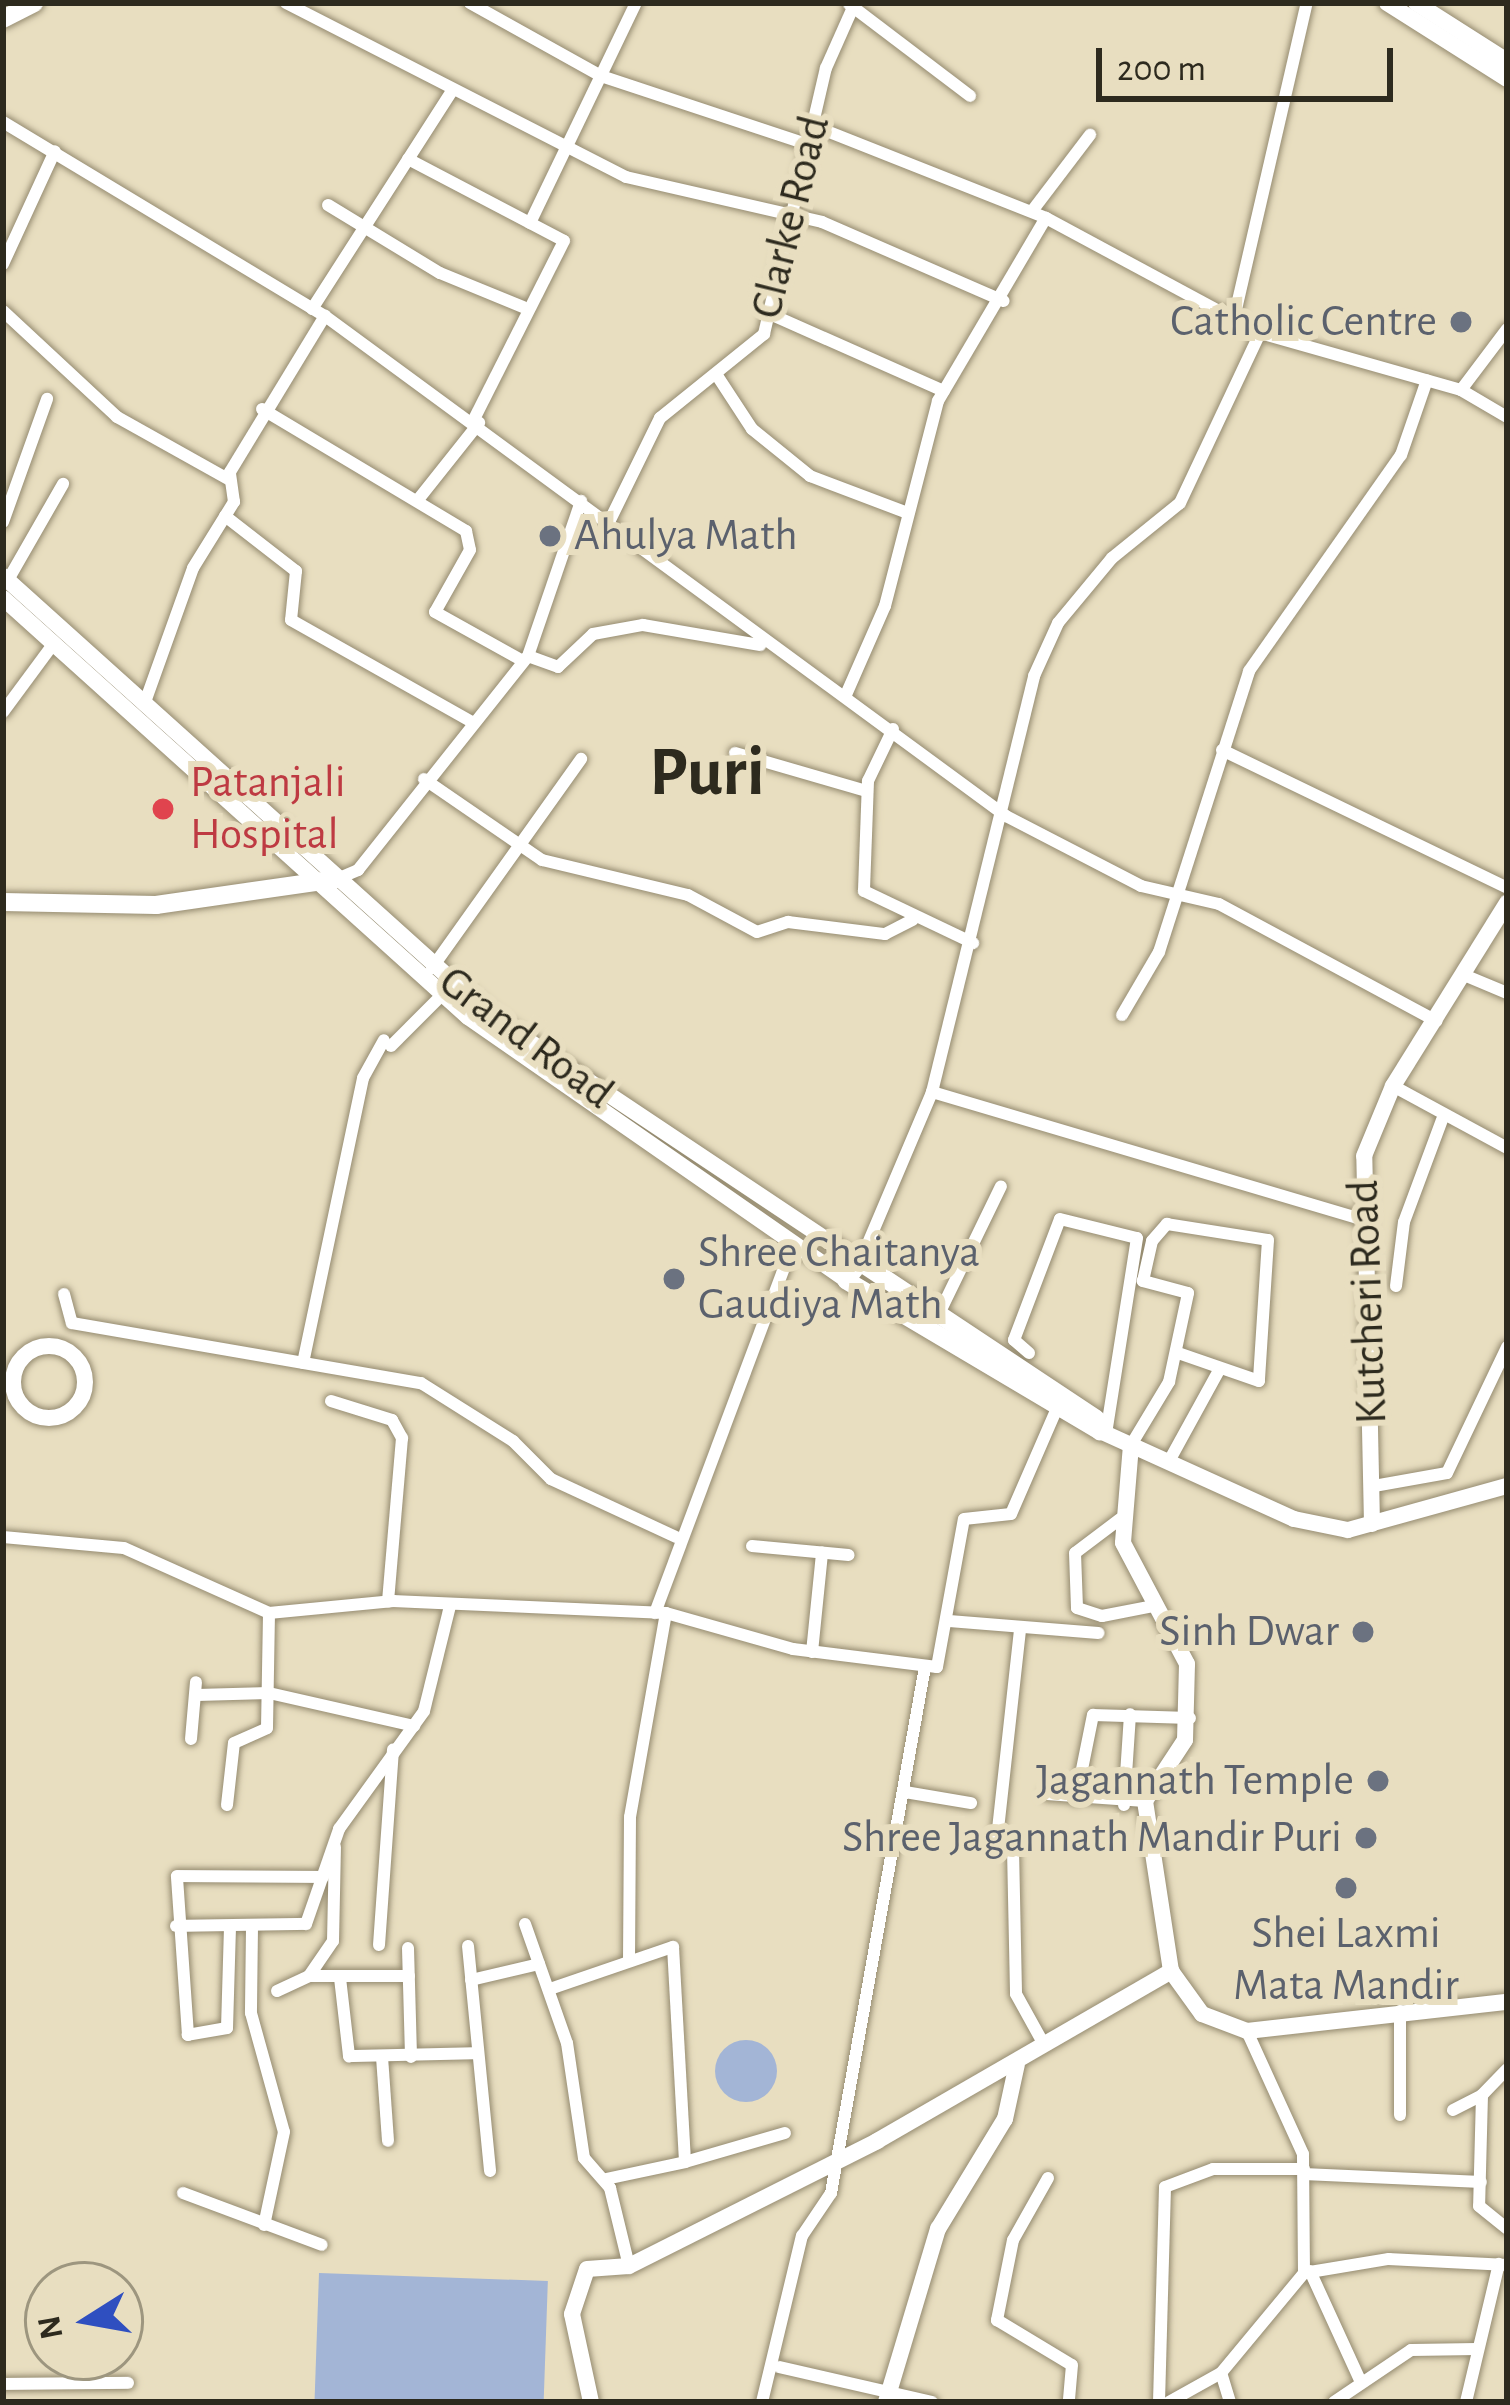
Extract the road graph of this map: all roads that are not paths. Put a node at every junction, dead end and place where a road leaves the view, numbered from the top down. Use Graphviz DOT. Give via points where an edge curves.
graph roads {
  1 [pos="34,3"];
  2 [pos="286,3"];
  3 [pos="470,3"];
  4 [pos="1306,3"];
  5 [pos="1388,3"];
  6 [pos="1420,4"];
  7 [pos="631,5"];
  8 [pos="851,5"];
  9 [pos="3,19"];
  10 [pos="1507,61"];
  11 [pos="601,76"];
  12 [pos="1507,79"];
  13 [pos="452,91"];
  14 [pos="970,96"];
  15 [pos="3,122"];
  16 [pos="814,126"];
  17 [pos="1090,135"];
  18 [pos="810,145"];
  19 [pos="565,150"];
  20 [pos="56,152"];
  21 [pos="408,159"];
  22 [pos="328,205"];
  23 [pos="1031,211"];
  24 [pos="795,214"];
  25 [pos="1046,218"];
  26 [pos="368,222"];
  27 [pos="530,223"];
  28 [pos="3,264"];
  29 [pos="1004,301"];
  30 [pos="524,307"];
  31 [pos="3,311"];
  32 [pos="318,312"];
  33 [pos="770,314"];
  34 [pos="1234,318"];
  35 [pos="1507,329"];
  36 [pos="1260,333"];
  37 [pos="718,377"];
  38 [pos="1427,380"];
  39 [pos="1461,390"];
  40 [pos="944,392"];
  41 [pos="47,399"];
  42 [pos="262,410"];
  43 [pos="1507,416"];
  44 [pos="477,421"];
  45 [pos="228,479"];
  46 [pos="63,484"];
  47 [pos="417,501"];
  48 [pos="581,501"];
  49 [pos="905,512"];
  50 [pos="225,516"];
  51 [pos="610,520"];
  52 [pos="3,522"];
  53 [pos="5,585"];
  54 [pos="54,643"];
  55 [pos="762,645"];
  56 [pos="526,658"];
  57 [pos="844,697"];
  58 [pos="144,705"];
  59 [pos="3,712"];
  60 [pos="472,722"];
  61 [pos="893,729"];
  62 [pos="1222,750"];
  63 [pos="735,753"];
  64 [pos="581,759"];
  65 [pos="424,779"];
  66 [pos="867,791"];
  67 [pos="1006,816"];
  68 [pos="519,847"];
  69 [pos="336,879"];
  70 [pos="314,883"];
  71 [pos="1507,888"];
  72 [pos="1175,891"];
  73 [pos="3,902"];
  74 [pos="1507,903"];
  75 [pos="913,920"];
  76 [pos="973,943"];
  77 [pos="432,968"];
  78 [pos="1464,975"];
  79 [pos="1507,993"];
  80 [pos="442,995"];
  81 [pos="1122,1015"];
  82 [pos="1438,1022"];
  83 [pos="1393,1086"];
  84 [pos="932,1092"];
  85 [pos="1442,1120"];
  86 [pos="1507,1148"];
  87 [pos="1001,1186"];
  88 [pos="1363,1220"];
  89 [pos="793,1244"];
  90 [pos="860,1262"];
  91 [pos="846,1280"];
  92 [pos="1396,1286"];
  93 [pos="64,1294"];
  94 [pos="937,1317"];
  95 [pos="3,1345"];
  96 [pos="1507,1347"];
  97 [pos="28,1353"];
  98 [pos="1029,1353"];
  99 [pos="1178,1353"];
  100 [pos="303,1363"];
  101 [pos="9,1368"];
  102 [pos="1218,1372"];
  103 [pos="331,1401"];
  104 [pos="1055,1413"];
  105 [pos="1103,1432"];
  106 [pos="1131,1445"];
  107 [pos="1168,1463"];
  108 [pos="1374,1486"];
  109 [pos="1507,1486"];
  110 [pos="1120,1519"];
  111 [pos="1372,1524"];
  112 [pos="3,1537"];
  113 [pos="676,1538"];
  114 [pos="752,1546"];
  115 [pos="823,1553"];
  116 [pos="849,1556"];
  117 [pos="388,1601"];
  118 [pos="450,1606"];
  119 [pos="1154,1606"];
  120 [pos="269,1613"];
  121 [pos="660,1613"];
  122 [pos="949,1621"];
  123 [pos="1020,1630"];
  124 [pos="1099,1633"];
  125 [pos="812,1652"];
  126 [pos="925,1667"];
  127 [pos="269,1694"];
  128 [pos="1130,1714"];
  129 [pos="1190,1718"];
  130 [pos="414,1726"];
  131 [pos="191,1739"];
  132 [pos="393,1750"];
  133 [pos="905,1792"];
  134 [pos="1047,1793"];
  135 [pos="1076,1799"];
  136 [pos="1145,1801"];
  137 [pos="971,1803"];
  138 [pos="227,1805"];
  139 [pos="1124,1805"];
  140 [pos="334,1844"];
  141 [pos="323,1877"];
  142 [pos="525,1924"];
  143 [pos="176,1926"];
  144 [pos="230,1927"];
  145 [pos="252,1928"];
  146 [pos="379,1945"];
  147 [pos="468,1946"];
  148 [pos="408,1948"];
  149 [pos="629,1960"];
  150 [pos="538,1964"];
  151 [pos="1171,1971"];
  152 [pos="309,1976"];
  153 [pos="409,1976"];
  154 [pos="340,1978"];
  155 [pos="471,1980"];
  156 [pos="550,1990"];
  157 [pos="277,1991"];
  158 [pos="1507,2002"];
  159 [pos="1400,2012"];
  160 [pos="1247,2031"];
  161 [pos="1042,2041"];
  162 [pos="478,2053"];
  163 [pos="382,2057"];
  164 [pos="411,2057"];
  165 [pos="1017,2064"];
  166 [pos="1507,2069"];
  167 [pos="1482,2096"];
  168 [pos="1453,2110"];
  169 [pos="1400,2115"];
  170 [pos="785,2133"];
  171 [pos="388,2141"];
  172 [pos="685,2162"];
  173 [pos="829,2162"];
  174 [pos="490,2171"];
  175 [pos="1304,2172"];
  176 [pos="1048,2178"];
  177 [pos="606,2179"];
  178 [pos="1480,2182"];
  179 [pos="183,2192"];
  180 [pos="264,2225"];
  181 [pos="1507,2229"];
  182 [pos="322,2245"];
  183 [pos="1503,2265"];
  184 [pos="629,2266"];
  185 [pos="1307,2272"];
  186 [pos="1477,2349"];
  187 [pos="778,2367"];
  188 [pos="1221,2373"];
  189 [pos="1359,2378"];
  190 [pos="128,2383"];
  191 [pos="3,2384"];
  192 [pos="888,2397"];
  193 [pos="591,2402"];
  194 [pos="762,2402"];
  195 [pos="932,2402"];
  196 [pos="1069,2402"];
  197 [pos="1160,2402"];
  198 [pos="1169,2402"];
  199 [pos="1230,2402"];
  200 [pos="1334,2402"];
  201 [pos="1466,2402"];
  1 -- 9 [label="main road"];
  2 -- 13 [label="street"];
  3 -- 11 [label="street"];
  4 -- 34 [label="street"];
  5 -- 12 [label="main road"];
  6 -- 10 [label="main road"];
  7 -- 11 [label="street"];
  8 -- 14 [label="street"];
  8 -- 16 [label="street, Clarke Road"];
  11 -- 18 [label="street"];
  11 -- 19 [label="street"];
  13 -- 19 [label="street"];
  13 -- 21 [label="street"];
  15 -- 20 [label="street"];
  16 -- 18 [label="street, Clarke Road"];
  16 -- 23 [label="street"];
  17 -- 23 [label="street"];
  18 -- 24 [label="street, Clarke Road"];
  19 -- 24 [label="street" via="663,190"];
  19 -- 27 [label="street"];
  20 -- 28 [label="street"];
  20 -- 32 [label="street"];
  21 -- 26 [label="street"];
  21 -- 27 [label="street"];
  22 -- 26 [label="street"];
  23 -- 25 [label="street"];
  24 -- 29 [label="street"];
  24 -- 33 [label="street, Clarke Road"];
  25 -- 29 [label="street"];
  25 -- 34 [label="street"];
  26 -- 30 [label="street" via="440,273"];
  26 -- 32 [label="street"];
  27 -- 44 [label="street" via="562,235 564,248"];
  29 -- 40 [label="street"];
  31 -- 45 [label="street" via="117,417"];
  32 -- 42 [label="street"];
  32 -- 44 [label="street"];
  33 -- 37 [label="street, Clarke Road" via="750,354"];
  33 -- 40 [label="street"];
  34 -- 36 [label="street"];
  35 -- 39 [label="street"];
  36 -- 38 [label="street"];
  36 -- 67 [label="street" via="1180,503 1058,623 1021,718"];
  37 -- 49 [label="street" via="752,429 810,476"];
  37 -- 51 [label="street, Clarke Road" via="660,418"];
  38 -- 39 [label="street"];
  38 -- 62 [label="street" via="1401,455 1249,671"];
  39 -- 43 [label="street"];
  40 -- 49 [label="street"];
  41 -- 52 [label="street"];
  42 -- 45 [label="street"];
  42 -- 47 [label="street"];
  44 -- 47 [label="street"];
  44 -- 48 [label="street"];
  45 -- 50 [label="street" via="235,496"];
  46 -- 53 [label="street"];
  47 -- 56 [label="street" via="470,543 435,611"];
  48 -- 51 [label="street"];
  48 -- 56 [label="street"];
  49 -- 57 [label="street" via="885,606"];
  50 -- 58 [label="street" via="193,568"];
  50 -- 60 [label="street" via="296,571 291,620"];
  51 -- 55 [label="street"];
  53 -- 54 [label="main road, Grand Road"];
  53 -- 58 [label="main road, Grand Road"];
  54 -- 59 [label="street"];
  54 -- 70 [label="main road, Grand Road"];
  55 -- 56 [label="street" via="643,625 593,634 558,667"];
  55 -- 57 [label="street"];
  56 -- 60 [label="street"];
  57 -- 61 [label="street"];
  58 -- 69 [label="main road, Grand Road"];
  60 -- 65 [label="street"];
  61 -- 66 [label="street"];
  61 -- 67 [label="street"];
  62 -- 71 [label="street"];
  62 -- 72 [label="street"];
  63 -- 66 [label="street"];
  64 -- 68 [label="street"];
  65 -- 68 [label="street"];
  65 -- 69 [label="street" via="358,870"];
  66 -- 75 [label="street" via="865,891"];
  67 -- 72 [label="street" via="1141,886"];
  67 -- 76 [label="street"];
  68 -- 75 [label="street" via="575,873 704,901 757,932 788,922 885,934"];
  68 -- 77 [label="street"];
  69 -- 70 [label="main road"];
  69 -- 77 [label="main road, Grand Road"];
  70 -- 73 [label="main road" via="157,905"];
  70 -- 80 [label="main road, Grand Road"];
  72 -- 81 [label="street" via="1159,952"];
  72 -- 82 [label="street"];
  74 -- 78 [label="main road, Kutcheri Road"];
  75 -- 76 [label="street"];
  76 -- 84 [label="street"];
  77 -- 90 [label="main road, Grand Road" via="578,1081"];
  78 -- 79 [label="street"];
  78 -- 82 [label="main road, Kutcheri Road"];
  80 -- 89 [label="main road, Grand Road"];
  80 -- 100 [label="street" via="387,1043 353,1117"];
  82 -- 83 [label="main road, Kutcheri Road"];
  83 -- 85 [label="street"];
  83 -- 88 [label="main road, Kutcheri Road" via="1364,1156"];
  84 -- 88 [label="street"];
  84 -- 90 [label="street"];
  85 -- 86 [label="street"];
  85 -- 92 [label="street" via="1404,1222"];
  87 -- 94 [label="street"];
  88 -- 108 [label="main road, Kutcheri Road"];
  89 -- 91 [label="main road, Grand Road"];
  89 -- 113 [label="street"];
  90 -- 91 [label="main road"];
  90 -- 94 [label="main road, Grand Road"];
  91 -- 104 [label="main road, Grand Road"];
  93 -- 100 [label="street" via="72,1323"];
  94 -- 105 [label="main road, Grand Road"];
  95 -- 97 [label="main road"];
  96 -- 108 [label="street" via="1447,1473"];
  97 -- 101 [label="main road"];
  97 -- 101 [label="main road" via="46,1345 72,1354 81,1400 39,1418 14,1390"];
  98 -- 105 [label="street" via="1014,1340 1060,1219 1137,1238"];
  99 -- 102 [label="street"];
  99 -- 102 [label="street" via="1188,1294 1143,1281 1152,1241 1167,1224 1268,1240 1259,1381"];
  99 -- 106 [label="street"];
  100 -- 113 [label="street" via="421,1383 475,1413 551,1480"];
  102 -- 107 [label="street"];
  103 -- 117 [label="street" via="392,1420 402,1438"];
  104 -- 105 [label="main road, Grand Road"];
  104 -- 122 [label="street" via="1011,1514 964,1519"];
  105 -- 106 [label="main road, Grand Road"];
  106 -- 107 [label="main road, Grand Road"];
  106 -- 110 [label="main road"];
  107 -- 111 [label="main road, Grand Road" via="1294,1520"];
  108 -- 111 [label="main road, Kutcheri Road"];
  109 -- 111 [label="main road, Grand Road"];
  110 -- 119 [label="main road"];
  110 -- 119 [label="street" via="1075,1553 1077,1608 1102,1616"];
  112 -- 120 [label="street" via="124,1549"];
  113 -- 121 [label="street"];
  114 -- 115 [label="street"];
  115 -- 116 [label="street"];
  115 -- 125 [label="street"];
  117 -- 118 [label="street"];
  117 -- 120 [label="street"];
  118 -- 121 [label="street"];
  118 -- 130 [label="street"];
  119 -- 129 [label="main road" via="1187,1664"];
  120 -- 127 [label="street"];
  121 -- 125 [label="street"];
  121 -- 149 [label="street" via="630,1817"];
  122 -- 123 [label="street"];
  122 -- 126 [label="street" via="946,1659"];
  123 -- 124 [label="street"];
  123 -- 161 [label="street" via="997,1839 1013,1849 1016,1994"];
  125 -- 126 [label="street"];
  126 -- 133 [label="street"];
  127 -- 130 [label="street"];
  127 -- 131 [label="street" via="196,1689"];
  127 -- 138 [label="street" via="265,1732 234,1743"];
  128 -- 129 [label="street"];
  128 -- 135 [label="street" via="1093,1715"];
  128 -- 139 [label="street"];
  129 -- 136 [label="main road"];
  130 -- 132 [label="street"];
  132 -- 140 [label="street"];
  132 -- 146 [label="street"];
  133 -- 137 [label="street"];
  133 -- 173 [label="street"];
  134 -- 135 [label="street"];
  135 -- 139 [label="street"];
  136 -- 139 [label="street"];
  136 -- 151 [label="main road"];
  140 -- 141 [label="street"];
  140 -- 152 [label="street" via="332,1941"];
  141 -- 143 [label="street" via="182,1874"];
  141 -- 145 [label="street" via="305,1924"];
  142 -- 150 [label="street"];
  143 -- 144 [label="street"];
  143 -- 144 [label="street" via="188,2035 227,2028"];
  144 -- 145 [label="street"];
  145 -- 180 [label="street" via="251,2013 284,2132"];
  147 -- 155 [label="street"];
  148 -- 153 [label="street"];
  149 -- 156 [label="street"];
  149 -- 172 [label="street" via="673,1947 678,1955"];
  150 -- 155 [label="street"];
  150 -- 156 [label="street"];
  151 -- 160 [label="main road" via="1202,2014"];
  151 -- 161 [label="main road"];
  152 -- 154 [label="street"];
  152 -- 157 [label="street"];
  153 -- 154 [label="street"];
  153 -- 164 [label="street"];
  154 -- 163 [label="street" via="346,2052"];
  155 -- 162 [label="street"];
  156 -- 177 [label="street" via="584,2158"];
  158 -- 159 [label="main road"];
  159 -- 160 [label="main road"];
  159 -- 169 [label="street"];
  160 -- 175 [label="street"];
  161 -- 165 [label="main road"];
  162 -- 164 [label="street"];
  162 -- 174 [label="street"];
  163 -- 164 [label="street"];
  163 -- 171 [label="street"];
  165 -- 173 [label="main road"];
  165 -- 192 [label="main road" via="1005,2120 938,2229"];
  166 -- 167 [label="street"];
  167 -- 168 [label="street"];
  167 -- 178 [label="street"];
  170 -- 172 [label="street"];
  172 -- 177 [label="street"];
  173 -- 184 [label="main road"];
  173 -- 187 [label="street" via="827,2206 799,2248"];
  175 -- 178 [label="street"];
  175 -- 185 [label="street"];
  175 -- 197 [label="street" via="1213,2169 1165,2187"];
  176 -- 196 [label="street" via="1013,2240 997,2320 1072,2365"];
  177 -- 184 [label="street"];
  178 -- 181 [label="street" via="1480,2212"];
  179 -- 180 [label="street"];
  180 -- 182 [label="street"];
  183 -- 185 [label="street" via="1389,2259"];
  183 -- 186 [label="street"];
  184 -- 193 [label="main road" via="587,2270 572,2301"];
  185 -- 188 [label="street"];
  185 -- 189 [label="street"];
  186 -- 189 [label="street" via="1428,2344"];
  186 -- 201 [label="street"];
  187 -- 192 [label="street"];
  187 -- 194 [label="street"];
  188 -- 198 [label="street"];
  188 -- 199 [label="street"];
  189 -- 200 [label="street"];
  190 -- 191 [label="street"];
  192 -- 195 [label="street"];
}
